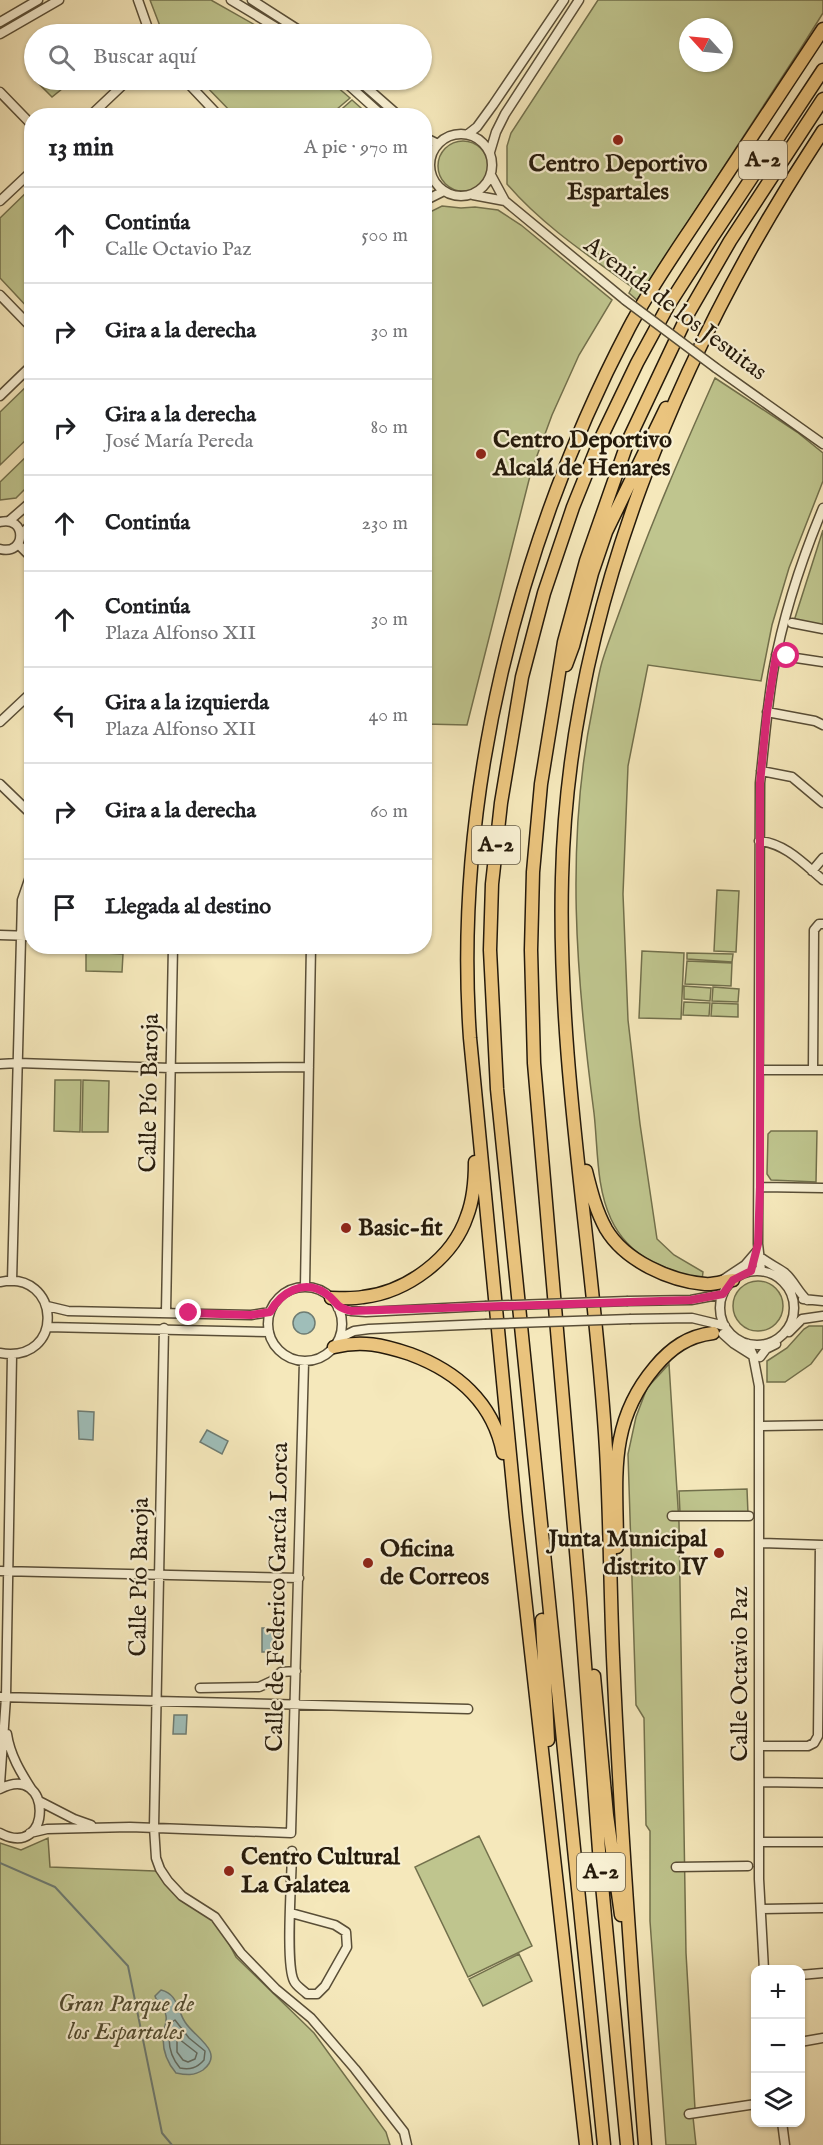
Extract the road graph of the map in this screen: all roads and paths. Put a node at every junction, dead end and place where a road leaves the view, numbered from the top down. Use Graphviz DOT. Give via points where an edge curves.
graph roads {
  1 [pos="38,0"];
  2 [pos="59,0"];
  3 [pos="138,0"];
  4 [pos="231,0"];
  5 [pos="252,0"];
  6 [pos="564,0"];
  7 [pos="579,0"];
  8 [pos="0,22"];
  9 [pos="146,24"];
  10 [pos="271,24"];
  11 [pos="289,24"];
  12 [pos="823,29"];
  13 [pos="0,34"];
  14 [pos="823,68"];
  15 [pos="117,90"];
  16 [pos="194,90"];
  17 [pos="354,90"];
  18 [pos="369,90"];
  19 [pos="0,92"];
  20 [pos="823,99"];
  21 [pos="98,108"];
  22 [pos="211,108"];
  23 [pos="374,108"];
  24 [pos="390,108"];
  25 [pos="24,117"];
  26 [pos="823,131"];
  27 [pos="468,134"];
  28 [pos="432,141"];
  29 [pos="823,141"];
  30 [pos="438,144"];
  31 [pos="490,152"];
  32 [pos="432,156"];
  33 [pos="491,175"];
  34 [pos="432,176"];
  35 [pos="24,178"];
  36 [pos="444,191"];
  37 [pos="473,195"];
  38 [pos="782,195"];
  39 [pos="432,197"];
  40 [pos="0,201"];
  41 [pos="505,201"];
  42 [pos="0,295"];
  43 [pos="24,320"];
  44 [pos="24,373"];
  45 [pos="684,381"];
  46 [pos="0,396"];
  47 [pos="823,444"];
  48 [pos="24,507"];
  49 [pos="823,508"];
  50 [pos="3,521"];
  51 [pos="24,532"];
  52 [pos="21,535"];
  53 [pos="18,544"];
  54 [pos="24,550"];
  55 [pos="1,551"];
  56 [pos="792,623"];
  57 [pos="823,629"];
  58 [pos="776,655"];
  59 [pos="823,662"];
  60 [pos="555,694"];
  61 [pos="24,700"];
  62 [pos="767,712"];
  63 [pos="0,722"];
  64 [pos="823,725"];
  65 [pos="762,771"];
  66 [pos="0,784"];
  67 [pos="823,803"];
  68 [pos="24,807"];
  69 [pos="759,841"];
  70 [pos="823,858"];
  71 [pos="812,871"];
  72 [pos="823,880"];
  73 [pos="24,894"];
  74 [pos="823,924"];
  75 [pos="0,935"];
  76 [pos="21,936"];
  77 [pos="173,954"];
  78 [pos="311,954"];
  79 [pos="470,1038"];
  80 [pos="18,1063"];
  81 [pos="0,1064"];
  82 [pos="309,1067"];
  83 [pos="170,1068"];
  84 [pos="759,1070"];
  85 [pos="813,1070"];
  86 [pos="823,1070"];
  87 [pos="572,1090"];
  88 [pos="760,1187"];
  89 [pos="823,1188"];
  90 [pos="758,1250"];
  91 [pos="761,1270"];
  92 [pos="751,1271"];
  93 [pos="733,1280"];
  94 [pos="12,1281"];
  95 [pos="0,1282"];
  96 [pos="305,1287"];
  97 [pos="721,1288"];
  98 [pos="792,1297"];
  99 [pos="807,1300"];
  100 [pos="823,1301"];
  101 [pos="335,1303"];
  102 [pos="47,1306"];
  103 [pos="166,1312"];
  104 [pos="270,1312"];
  105 [pos="823,1314"];
  106 [pos="792,1317"];
  107 [pos="48,1327"];
  108 [pos="164,1328"];
  109 [pos="269,1332"];
  110 [pos="723,1332"];
  111 [pos="337,1342"];
  112 [pos="748,1344"];
  113 [pos="761,1344"];
  114 [pos="0,1353"];
  115 [pos="12,1355"];
  116 [pos="756,1356"];
  117 [pos="304,1362"];
  118 [pos="823,1425"];
  119 [pos="759,1426"];
  120 [pos="537,1493"];
  121 [pos="672,1516"];
  122 [pos="749,1516"];
  123 [pos="516,1517"];
  124 [pos="760,1543"];
  125 [pos="822,1545"];
  126 [pos="4,1571"];
  127 [pos="159,1574"];
  128 [pos="299,1578"];
  129 [pos="580,1598"];
  130 [pos="613,1659"];
  131 [pos="296,1671"];
  132 [pos="201,1688"];
  133 [pos="3,1697"];
  134 [pos="158,1701"];
  135 [pos="295,1704"];
  136 [pos="468,1709"];
  137 [pos="4,1716"];
  138 [pos="759,1746"];
  139 [pos="759,1782"];
  140 [pos="0,1784"];
  141 [pos="823,1784"];
  142 [pos="0,1790"];
  143 [pos="33,1792"];
  144 [pos="39,1801"];
  145 [pos="97,1827"];
  146 [pos="154,1827"];
  147 [pos="0,1833"];
  148 [pos="30,1833"];
  149 [pos="759,1842"];
  150 [pos="823,1842"];
  151 [pos="292,1851"];
  152 [pos="553,1851"];
  153 [pos="748,1866"];
  154 [pos="676,1867"];
  155 [pos="823,1908"];
  156 [pos="761,1910"];
  157 [pos="291,1913"];
  158 [pos="764,1965"];
  159 [pos="631,1972"];
  160 [pos="823,1972"];
  161 [pos="805,1974"];
  162 [pos="823,2038"];
  163 [pos="805,2041"];
  164 [pos="751,2105"];
  165 [pos="689,2114"];
  166 [pos="783,2127"];
  167 [pos="407,2145"];
  168 [pos="586,2145"];
  169 [pos="604,2145"];
  170 [pos="627,2145"];
  171 [pos="645,2145"];
  172 [pos="785,2145"];
  1 -- 8 [label="street"];
  2 -- 13 [label="street"];
  3 -- 9 [label="street"];
  4 -- 10 [label="street"];
  5 -- 11 [label="street"];
  6 -- 27 [label="street" via="493,105"];
  7 -- 31 [label="street" via="505,114"];
  12 -- 79 [label="highway" via="630,327 550,508 522,590 493,709 478,804 468,974"];
  14 -- 120 [label="highway, A-2" via="668,306 637,363 573,507 544,593 522,677 501,803 490,950 497,1089"];
  15 -- 21 [label="street"];
  16 -- 22 [label="street"];
  17 -- 23 [label="street"];
  18 -- 24 [label="street"];
  19 -- 25 [label="street"];
  20 -- 60 [label="highway, A-2" via="730,242 657,376 628,441 586,561 564,642"];
  26 -- 38 [label="highway"];
  27 -- 30 [label="street" via="451,135"];
  27 -- 31 [label="street" via="479,139"];
  28 -- 30 [label="street"];
  29 -- 38 [label="highway"];
  30 -- 32 [label="street"];
  31 -- 33 [label="street"];
  33 -- 37 [label="street"];
  33 -- 41 [label="street, Avenida de los Jesuitas"];
  34 -- 36 [label="street"];
  35 -- 40 [label="street"];
  36 -- 37 [label="street" via="463,197"];
  36 -- 39 [label="street"];
  37 -- 41 [label="street, Avenida de los Jesuitas"];
  38 -- 45 [label="highway" via="723,300"];
  41 -- 47 [label="street, Avenida de los Jesuitas, bridge" via="625,300"];
  42 -- 43 [label="street"];
  44 -- 46 [label="street"];
  45 -- 60 [label="highway" via="662,414 606,532"];
  45 -- 87 [label="highway" via="613,568 575,734 562,880 564,999"];
  48 -- 50 [label="street"];
  49 -- 58 [label="street" via="802,560"];
  50 -- 52 [label="street" via="17,526"];
  51 -- 52 [label="street"];
  52 -- 53 [label="street"];
  53 -- 54 [label="street"];
  53 -- 55 [label="street"];
  56 -- 57 [label="street"];
  58 -- 59 [label="street"];
  58 -- 62 [label="street"];
  60 -- 129 [label="highway, A-2" via="533,872 531,962 534,1063"];
  61 -- 63 [label="street"];
  62 -- 64 [label="street"];
  62 -- 65 [label="street"];
  65 -- 67 [label="street" via="792,777"];
  65 -- 69 [label="street"];
  66 -- 68 [label="street"];
  69 -- 71 [label="street" via="782,847"];
  69 -- 84 [label="street"];
  70 -- 71 [label="street"];
  71 -- 72 [label="street"];
  73 -- 76 [label="street"];
  74 -- 85 [label="street" via="814,930"];
  75 -- 76 [label="street"];
  76 -- 80 [label="street"];
  77 -- 83 [label="street, Calle Pío Baroja"];
  78 -- 82 [label="street"];
  79 -- 101 [label="highway" via="467,1059 475,1161 467,1217 453,1243 435,1263 408,1282"];
  79 -- 123 [label="highway"];
  80 -- 81 [label="street"];
  80 -- 83 [label="street"];
  80 -- 94 [label="street"];
  82 -- 83 [label="street"];
  82 -- 96 [label="street"];
  83 -- 103 [label="street, Calle Pío Baroja"];
  84 -- 85 [label="street"];
  84 -- 88 [label="street"];
  85 -- 86 [label="street"];
  87 -- 97 [label="highway" via="586,1170 607,1230 623,1248 661,1273"];
  87 -- 130 [label="highway" via="606,1448"];
  88 -- 89 [label="street"];
  88 -- 90 [label="street"];
  90 -- 91 [label="street"];
  90 -- 92 [label="street"];
  90 -- 97 [label="street"];
  90 -- 99 [label="street"];
  91 -- 92 [label="street"];
  91 -- 98 [label="street" via="780,1279"];
  92 -- 93 [label="street"];
  93 -- 97 [label="highway"];
  94 -- 95 [label="street"];
  94 -- 102 [label="street" via="36,1289"];
  96 -- 101 [label="street" via="320,1290"];
  96 -- 104 [label="street" via="284,1294"];
  97 -- 101 [label="street, bridge" via="691,1300 366,1312 351,1311"];
  97 -- 110 [label="street"];
  98 -- 99 [label="street"];
  98 -- 106 [label="street"];
  99 -- 100 [label="street"];
  101 -- 111 [label="street" via="342,1320"];
  102 -- 103 [label="street" via="68,1311"];
  102 -- 107 [label="street"];
  103 -- 104 [label="street"];
  104 -- 109 [label="street"];
  105 -- 106 [label="street"];
  105 -- 116 [label="street" via="802,1319 782,1340"];
  106 -- 113 [label="street" via="783,1334"];
  107 -- 108 [label="street"];
  107 -- 115 [label="street" via="29,1350"];
  108 -- 109 [label="street"];
  108 -- 127 [label="street, Calle Pío Baroja"];
  109 -- 117 [label="street" via="281,1353"];
  110 -- 111 [label="street, bridge" via="692,1318 631,1319 369,1329 354,1331"];
  110 -- 112 [label="street"];
  110 -- 116 [label="street" via="733,1343"];
  110 -- 130 [label="highway" via="689,1339 669,1351 637,1390 625,1414 618,1454"];
  111 -- 117 [label="street" via="318,1359"];
  111 -- 123 [label="highway" via="386,1346 434,1364 462,1383 492,1419 501,1440"];
  112 -- 113 [label="street"];
  112 -- 116 [label="street, Calle Octavio Paz"];
  113 -- 116 [label="street, Calle Octavio Paz"];
  114 -- 115 [label="street"];
  115 -- 126 [label="street"];
  116 -- 119 [label="street, Calle Octavio Paz"];
  117 -- 128 [label="street, Calle de Federico García Lorca"];
  118 -- 119 [label="street"];
  119 -- 124 [label="street, Calle Octavio Paz"];
  120 -- 152 [label="highway"];
  120 -- 169 [label="highway, A-2"];
  121 -- 122 [label="street"];
  123 -- 152 [label="highway"];
  124 -- 125 [label="street"];
  124 -- 138 [label="street, Calle Octavio Paz"];
  125 -- 138 [label="street" via="818,1736 808,1746"];
  126 -- 127 [label="street"];
  126 -- 133 [label="street"];
  127 -- 128 [label="street"];
  127 -- 134 [label="street, Calle Pío Baroja"];
  128 -- 131 [label="street, Calle de Federico García Lorca"];
  129 -- 159 [label="highway" via="591,1644 610,1836"];
  129 -- 170 [label="highway, A-2"];
  130 -- 159 [label="highway"];
  131 -- 132 [label="street" via="281,1672 259,1687"];
  131 -- 135 [label="street, Calle de Federico García Lorca"];
  133 -- 134 [label="street"];
  133 -- 137 [label="street"];
  134 -- 135 [label="street"];
  134 -- 146 [label="street, Calle Pío Baroja"];
  135 -- 136 [label="street"];
  135 -- 146 [label="street, Calle de Federico García Lorca" via="291,1833"];
  137 -- 140 [label="street"];
  137 -- 143 [label="street" via="8,1745"];
  138 -- 139 [label="street, Calle Octavio Paz"];
  139 -- 141 [label="street"];
  139 -- 149 [label="street, Calle Octavio Paz"];
  142 -- 143 [label="street" via="20,1785"];
  143 -- 144 [label="street"];
  144 -- 145 [label="street"];
  144 -- 148 [label="street" via="40,1819"];
  145 -- 146 [label="street"];
  145 -- 148 [label="street"];
  146 -- 167 [label="street, Calle Pío Baroja" via="156,1858 168,1881 182,1896 215,1917 241,1953 311,2018 404,2132"];
  147 -- 148 [label="street" via="14,1838"];
  149 -- 150 [label="street"];
  149 -- 156 [label="street, Calle Octavio Paz"];
  151 -- 157 [label="street"];
  152 -- 168 [label="highway"];
  153 -- 154 [label="street"];
  155 -- 156 [label="street"];
  156 -- 158 [label="street, Calle Octavio Paz"];
  157 -- 157 [label="street" via="294,1982 307,1994 317,1994 347,1947 346,1932 335,1925"];
  159 -- 171 [label="highway"];
  160 -- 161 [label="street"];
  162 -- 163 [label="street"];
  164 -- 165 [label="street"];
  166 -- 172 [label="street"];
}
